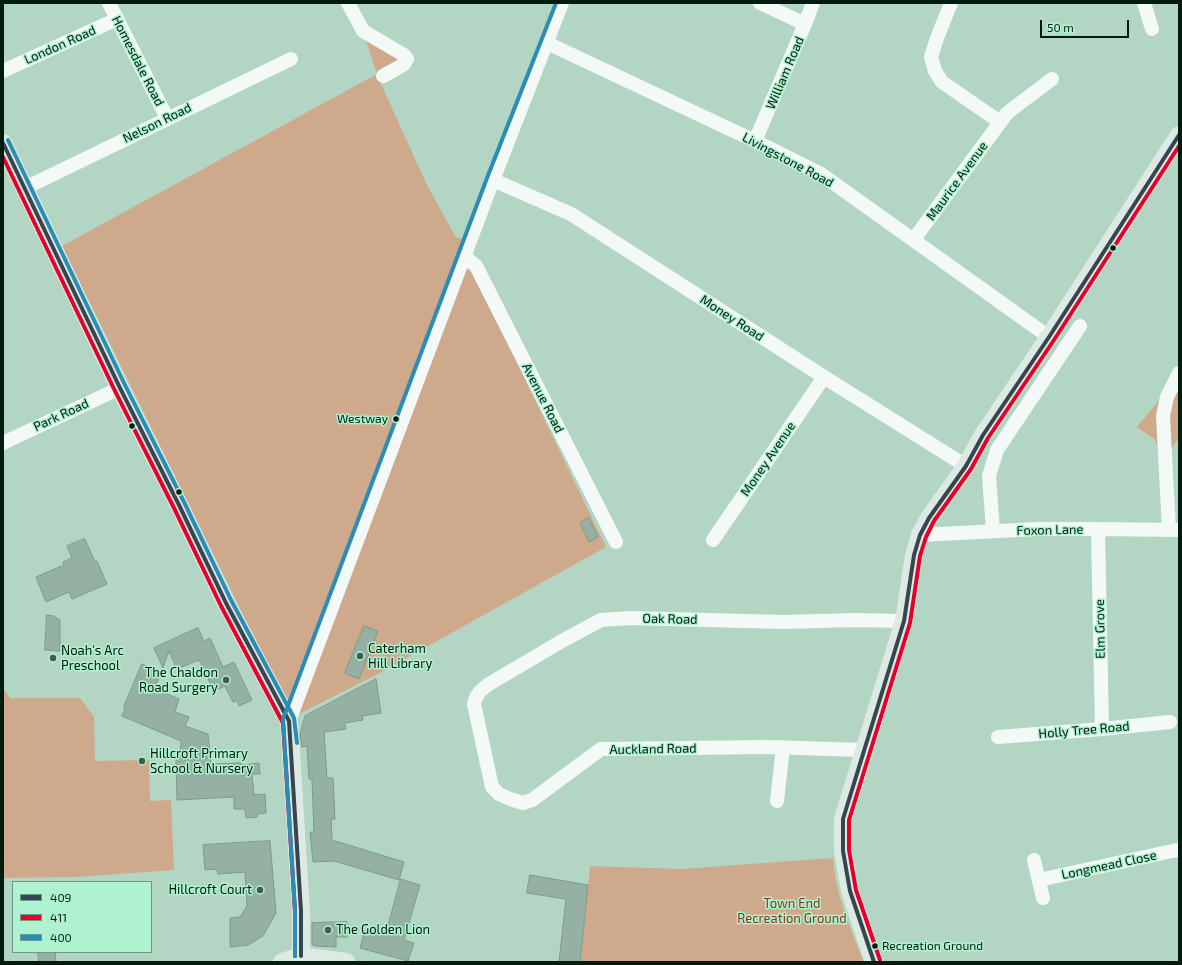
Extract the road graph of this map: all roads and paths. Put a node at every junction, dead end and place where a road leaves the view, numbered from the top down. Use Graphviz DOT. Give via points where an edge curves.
graph roads {
  1 [pos="109,3"];
  2 [pos="348,3"];
  3 [pos="562,3"];
  4 [pos="760,3"];
  5 [pos="813,3"];
  6 [pos="951,3"];
  7 [pos="1144,3"];
  8 [pos="117,19"];
  9 [pos="806,24"];
  10 [pos="1152,29"];
  11 [pos="548,43"];
  12 [pos="291,59"];
  13 [pos="3,71"];
  14 [pos="383,76"];
  15 [pos="1052,79"];
  16 [pos="167,118"];
  17 [pos="1000,122"];
  18 [pos="1179,136"];
  19 [pos="755,141"];
  20 [pos="3,143"];
  21 [pos="493,180"];
  22 [pos="25,188"];
  23 [pos="914,239"];
  24 [pos="465,257"];
  25 [pos="1080,326"];
  26 [pos="1049,337"];
  27 [pos="1179,373"];
  28 [pos="824,377"];
  29 [pos="120,388"];
  30 [pos="3,443"];
  31 [pos="966,466"];
  32 [pos="1098,529"];
  33 [pos="1174,530"];
  34 [pos="993,531"];
  35 [pos="920,535"];
  36 [pos="713,540"];
  37 [pos="616,542"];
  38 [pos="904,621"];
  39 [pos="476,714"];
  40 [pos="289,721"];
  41 [pos="1170,722"];
  42 [pos="1102,729"];
  43 [pos="998,737"];
  44 [pos="784,747"];
  45 [pos="863,750"];
  46 [pos="777,801"];
  47 [pos="1179,850"];
  48 [pos="1034,860"];
  49 [pos="1039,880"];
  50 [pos="1043,898"];
  51 [pos="301,956"];
  52 [pos="282,962"];
  53 [pos="346,962"];
  54 [pos="874,962"];
  1 -- 8 [label="street, Homesdale Road"];
  2 -- 14 [label="street" via="363,31 411,59"];
  3 -- 11 [label="street"];
  4 -- 9 [label="street"];
  5 -- 9 [label="street, William Road"];
  6 -- 17 [label="street" via="931,57 935,71 942,82"];
  7 -- 10 [label="street"];
  8 -- 13 [label="street, London Road"];
  8 -- 16 [label="street, Homesdale Road"];
  9 -- 19 [label="street, William Road"];
  11 -- 19 [label="street, Livingstone Road"];
  11 -- 21 [label="street"];
  12 -- 16 [label="street, Nelson Road"];
  15 -- 17 [label="street, Maurice Avenue" via="1007,113"];
  16 -- 22 [label="street, Nelson Road"];
  17 -- 23 [label="street, Maurice Avenue"];
  18 -- 26 [label="main road"];
  19 -- 23 [label="street, Livingstone Road" via="821,174"];
  20 -- 22 [label="main road"];
  21 -- 24 [label="street"];
  21 -- 28 [label="street, Money Road" via="571,214"];
  22 -- 29 [label="main road"];
  23 -- 26 [label="street, Livingstone Road"];
  24 -- 37 [label="street, Avenue Road" via="476,266"];
  24 -- 40 [label="street"];
  25 -- 34 [label="street" via="998,450 989,476"];
  26 -- 31 [label="main road" via="983,435"];
  27 -- 33 [label="street" via="1167,397 1163,416"];
  28 -- 31 [label="street, Money Road"];
  28 -- 36 [label="street, Money Avenue"];
  29 -- 30 [label="street, Park Road"];
  29 -- 40 [label="main road" via="226,604"];
  31 -- 35 [label="main road"];
  32 -- 33 [label="street, Foxon Lane"];
  32 -- 34 [label="street, Foxon Lane"];
  32 -- 42 [label="street, Elm Grove"];
  34 -- 35 [label="street, Foxon Lane"];
  35 -- 38 [label="main road" via="914,555"];
  38 -- 39 [label="street, Oak Road" via="784,622 630,618 601,620 480,691 475,697"];
  38 -- 45 [label="main road"];
  39 -- 44 [label="street, Auckland Road" via="492,787 498,794 523,803 532,800 601,749"];
  40 -- 51 [label="main road" via="301,912"];
  41 -- 42 [label="street, Holly Tree Road"];
  42 -- 43 [label="street, Holly Tree Road"];
  44 -- 45 [label="street, Auckland Road"];
  44 -- 46 [label="street"];
  45 -- 54 [label="main road" via="843,819 843,851 850,891"];
  47 -- 49 [label="street, Longmead Close"];
  48 -- 49 [label="street"];
  49 -- 50 [label="street"];
  51 -- 52 [label="main road"];
  51 -- 53 [label="main road"];
}
